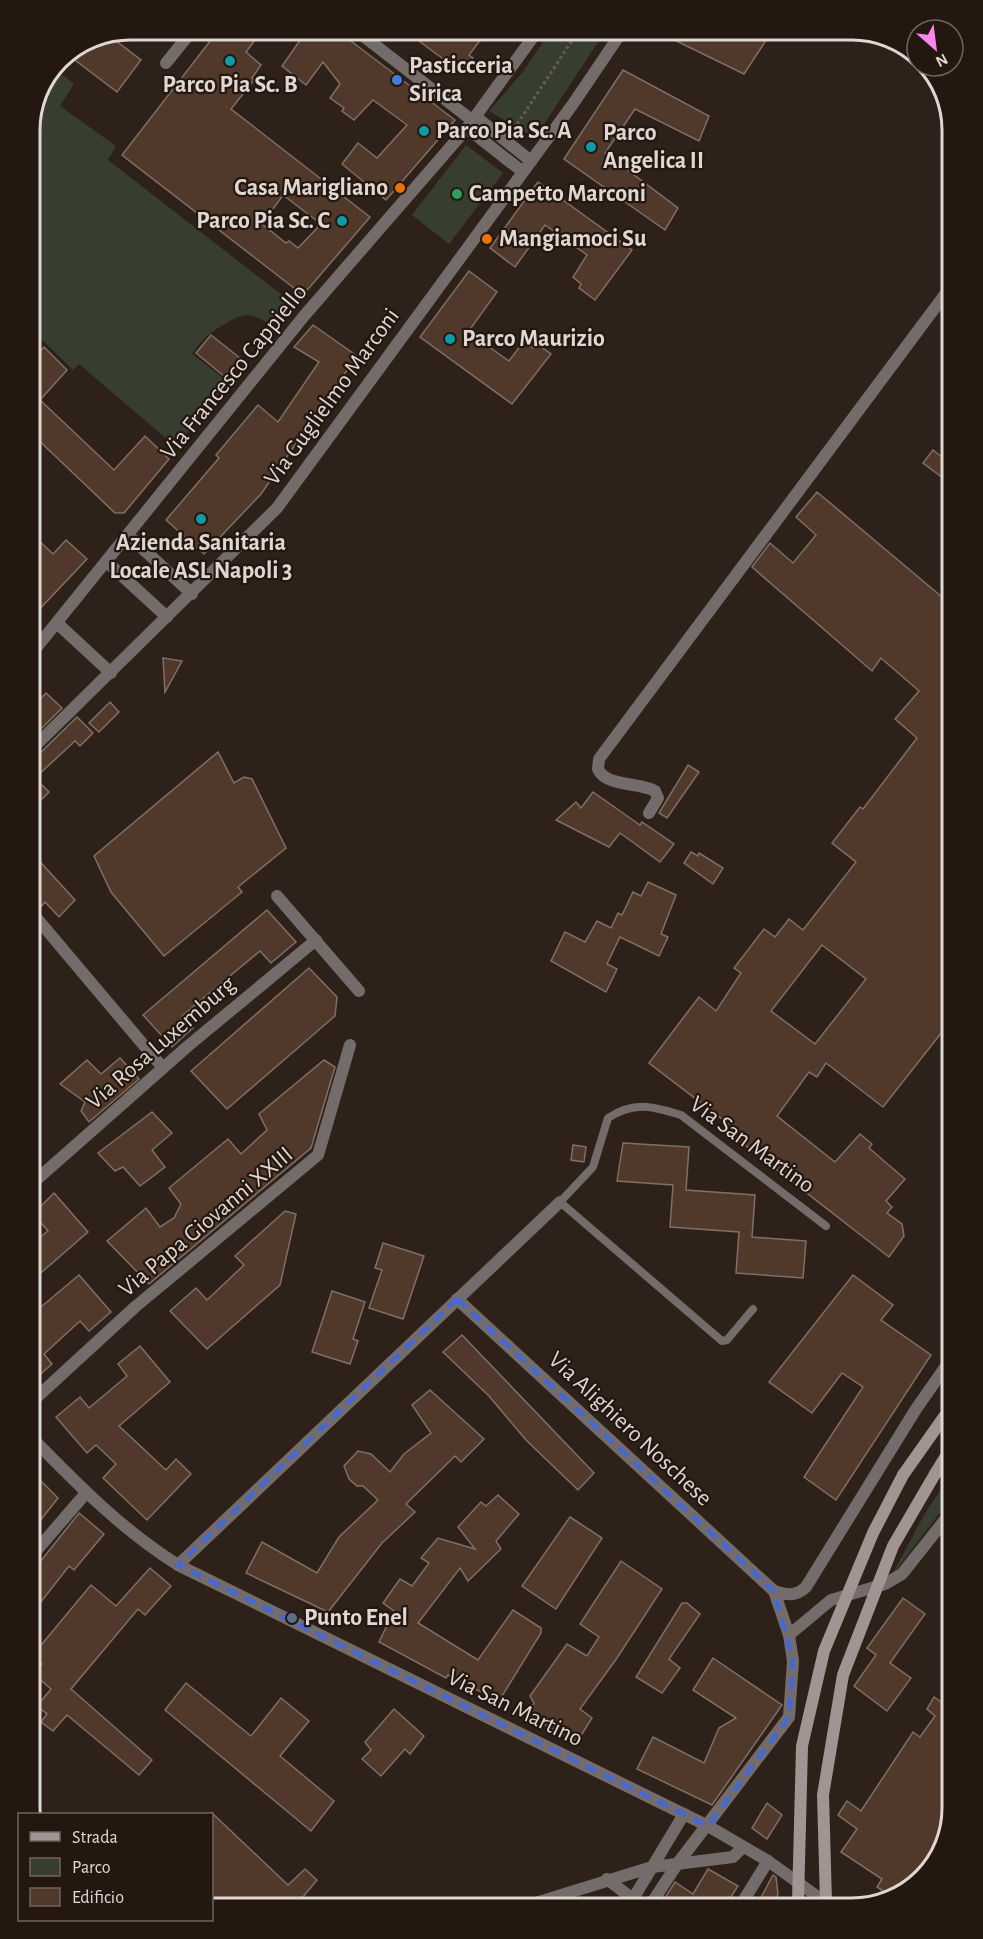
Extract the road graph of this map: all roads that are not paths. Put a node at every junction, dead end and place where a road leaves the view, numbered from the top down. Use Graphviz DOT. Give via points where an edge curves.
graph roads {
  1 [pos="185,40"];
  2 [pos="369,40"];
  3 [pos="531,41"];
  4 [pos="616,41"];
  5 [pos="166,63"];
  6 [pos="472,122"];
  7 [pos="531,160"];
  8 [pos="523,172"];
  9 [pos="942,298"];
  10 [pos="129,536"];
  11 [pos="107,562"];
  12 [pos="192,594"];
  13 [pos="167,617"];
  14 [pos="58,624"];
  15 [pos="41,644"];
  16 [pos="111,674"];
  17 [pos="41,741"];
  18 [pos="649,813"];
  19 [pos="277,896"];
  20 [pos="41,923"];
  21 [pos="316,940"];
  22 [pos="359,991"];
  23 [pos="350,1045"];
  24 [pos="163,1068"];
  25 [pos="40,1176"];
  26 [pos="560,1202"];
  27 [pos="826,1226"];
  28 [pos="457,1299"];
  29 [pos="753,1310"];
  30 [pos="942,1372"];
  31 [pos="40,1394"];
  32 [pos="942,1420"];
  33 [pos="40,1446"];
  34 [pos="942,1463"];
  35 [pos="86,1493"];
  36 [pos="942,1524"];
  37 [pos="40,1546"];
  38 [pos="178,1565"];
  39 [pos="774,1591"];
  40 [pos="789,1635"];
  41 [pos="684,1814"];
  42 [pos="708,1826"];
  43 [pos="744,1847"];
  44 [pos="768,1861"];
  45 [pos="678,1863"];
  46 [pos="652,1867"];
  47 [pos="607,1879"];
  48 [pos="550,1898"];
  49 [pos="629,1898"];
  50 [pos="633,1898"];
  51 [pos="655,1898"];
  52 [pos="745,1898"];
  53 [pos="798,1898"];
  54 [pos="820,1898"];
  55 [pos="826,1898"];
  1 -- 5 [label="street"];
  2 -- 6 [label="street"];
  3 -- 6 [label="street, Via Francesco Cappiello"];
  4 -- 7 [label="street, Via Guglielmo Marconi"];
  6 -- 7 [label="street"];
  6 -- 8 [label="street"];
  6 -- 10 [label="street, Via Francesco Cappiello" via="304,316"];
  7 -- 8 [label="street, Via Guglielmo Marconi"];
  8 -- 12 [label="street, Via Guglielmo Marconi" via="277,508"];
  9 -- 18 [label="street" via="599,759 598,769 608,780 655,791 658,798"];
  10 -- 11 [label="street, Via Francesco Cappiello"];
  10 -- 12 [label="street"];
  11 -- 13 [label="street"];
  11 -- 14 [label="street, Via Francesco Cappiello"];
  12 -- 13 [label="street, Via Guglielmo Marconi"];
  13 -- 16 [label="street, Via Guglielmo Marconi"];
  14 -- 15 [label="street, Via Francesco Cappiello"];
  14 -- 16 [label="street"];
  16 -- 17 [label="street, Via Guglielmo Marconi"];
  19 -- 21 [label="street"];
  20 -- 24 [label="street"];
  21 -- 22 [label="street"];
  21 -- 24 [label="street, Via Rosa Luxemburg"];
  23 -- 31 [label="street, Via Papa Giovanni XXIII" via="318,1155 135,1307"];
  24 -- 25 [label="street, Via Rosa Luxemburg"];
  26 -- 27 [label="lane, Via San Martino" via="593,1167 608,1118 628,1106 681,1115"];
  26 -- 28 [label="street, Via San Martino"];
  26 -- 29 [label="lane" via="722,1341"];
  28 -- 38 [label="street, Via San Martino"];
  28 -- 39 [label="street, Via Alighiero Noschese"];
  30 -- 39 [label="street" via="806,1587 798,1594"];
  32 -- 53 [label="main road, bridge" via="903,1475 873,1533 824,1651 802,1746"];
  33 -- 35 [label="street, Via San Martino"];
  34 -- 55 [label="main road, bridge" via="893,1546 843,1675 823,1795"];
  35 -- 37 [label="street"];
  35 -- 38 [label="street, Via San Martino" via="141,1541"];
  36 -- 40 [label="street" via="903,1574 885,1584 831,1600"];
  38 -- 41 [label="street, Via San Martino"];
  39 -- 40 [label="street"];
  40 -- 42 [label="street" via="793,1661 789,1717"];
  41 -- 42 [label="street, Via San Martino"];
  41 -- 46 [label="street"];
  42 -- 43 [label="street, Via San Martino"];
  42 -- 45 [label="street"];
  43 -- 44 [label="street, Via San Martino"];
  43 -- 45 [label="street" via="733,1857"];
  44 -- 52 [label="street"];
  44 -- 54 [label="street, Via San Martino"];
  45 -- 46 [label="street"];
  45 -- 51 [label="street"];
  46 -- 47 [label="street"];
  46 -- 50 [label="street"];
  47 -- 48 [label="street"];
  47 -- 49 [label="street" via="619,1885"];
}
